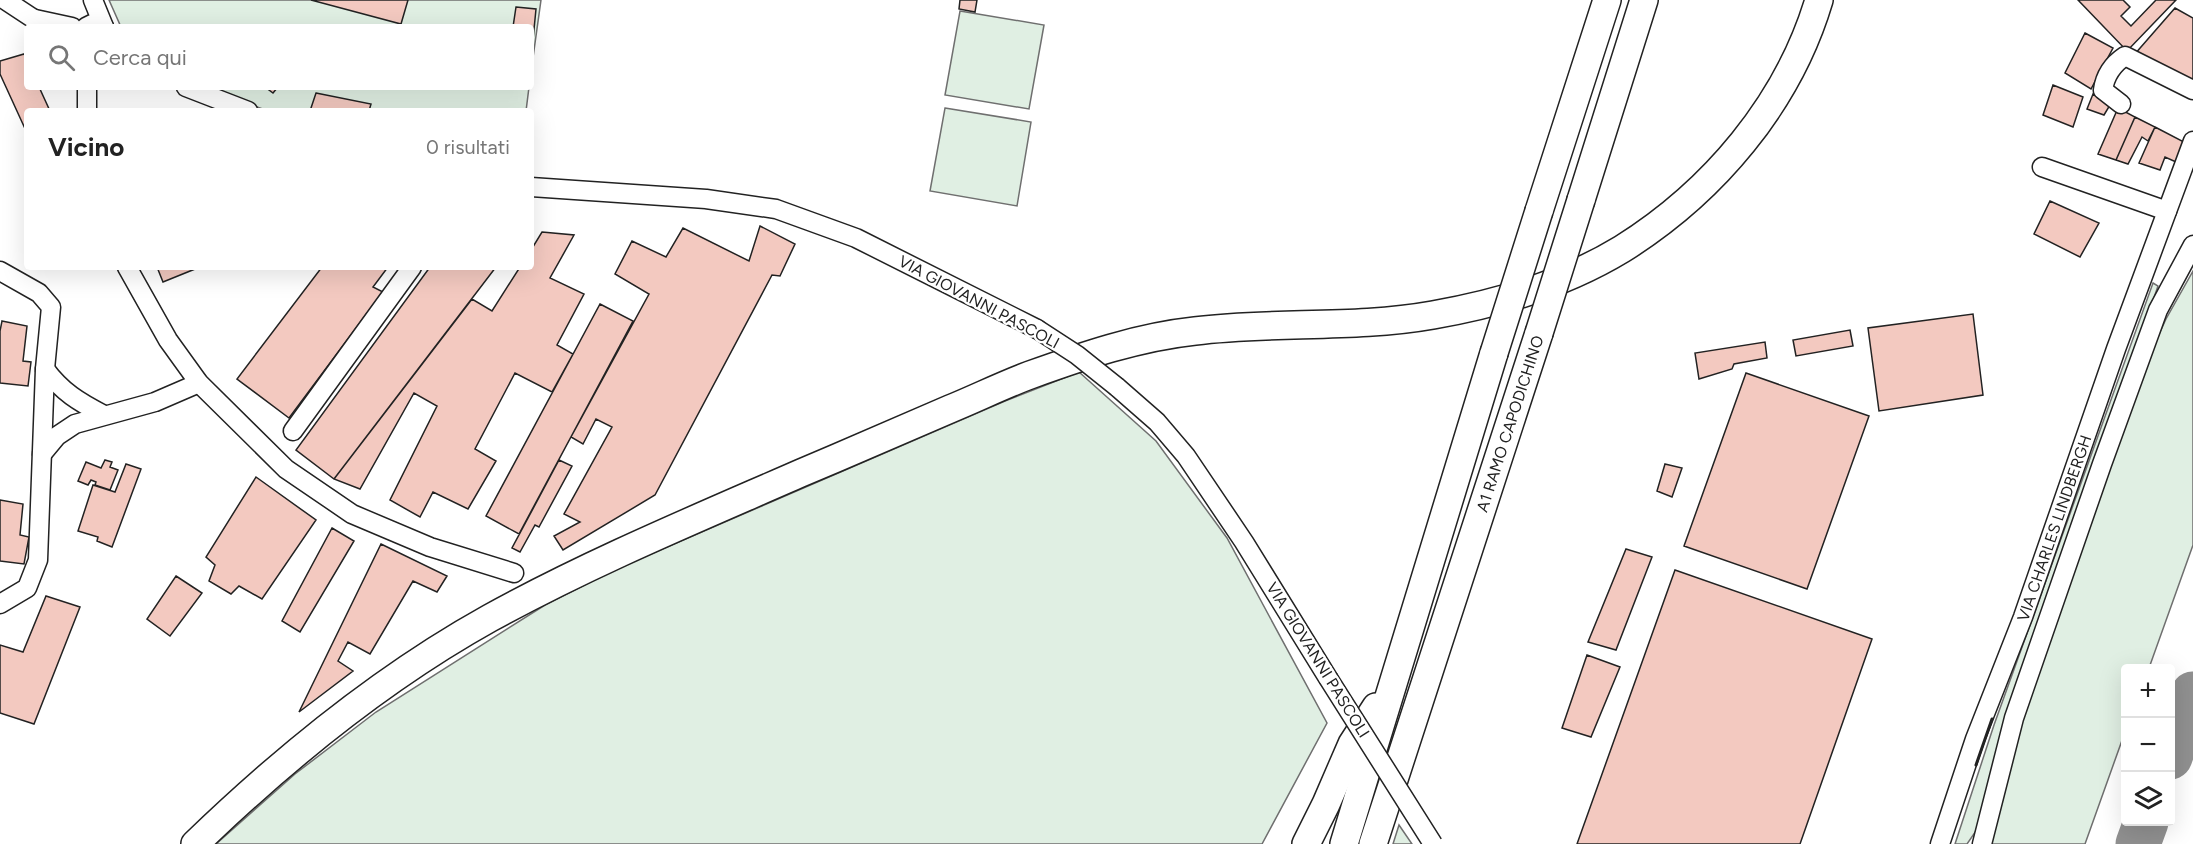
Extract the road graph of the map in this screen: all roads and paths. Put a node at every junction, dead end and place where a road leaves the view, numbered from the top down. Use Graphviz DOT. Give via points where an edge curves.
graph roads {
  1 [pos="5,0"];
  2 [pos="92,0"];
  3 [pos="1607,0"];
  4 [pos="1644,0"];
  5 [pos="1819,0"];
  6 [pos="39,23"];
  7 [pos="91,24"];
  8 [pos="87,90"];
  9 [pos="194,90"];
  10 [pos="2193,90"];
  11 [pos="2121,104"];
  12 [pos="87,108"];
  13 [pos="240,108"];
  14 [pos="2193,141"];
  15 [pos="2042,166"];
  16 [pos="534,187"];
  17 [pos="2167,210"];
  18 [pos="2193,245"];
  19 [pos="129,270"];
  20 [pos="410,270"];
  21 [pos="0,271"];
  22 [pos="45,369"];
  23 [pos="199,382"];
  24 [pos="104,415"];
  25 [pos="293,432"];
  26 [pos="42,454"];
  27 [pos="514,573"];
  28 [pos="0,604"];
  29 [pos="1395,675"];
  30 [pos="195,844"];
  31 [pos="1306,844"];
  32 [pos="1344,844"];
  33 [pos="1373,844"];
  34 [pos="1433,844"];
  35 [pos="1940,844"];
  36 [pos="1982,844"];
  1 -- 6 [label="street"];
  2 -- 7 [label="street"];
  3 -- 29 [label="highway, bridge"];
  4 -- 33 [label="highway, A1 RAMO CAPODICHINO, bridge"];
  5 -- 30 [label="highway" via="1788,75 1736,152 1663,221 1619,250 1531,290 1431,316 1193,331 1127,344 1024,377 674,528 488,619 418,662 350,711 265,778"];
  8 -- 12 [label="street"];
  9 -- 13 [label="street"];
  10 -- 11 [label="street" via="2125,56 2105,79 2103,90"];
  14 -- 17 [label="street, VIA CHARLES LINDBERGH"];
  15 -- 17 [label="street"];
  16 -- 34 [label="street, VIA GIOVANNI PASCOLI, bridge" via="706,199 776,209 856,238 1037,329 1077,355 1157,422 1186,456"];
  17 -- 35 [label="street, VIA CHARLES LINDBERGH"];
  18 -- 36 [label="street" via="2158,310 2102,464 2014,718"];
  19 -- 23 [label="street" via="168,340"];
  20 -- 25 [label="street"];
  21 -- 22 [label="street" via="39,293 51,307"];
  22 -- 24 [label="street" via="78,402"];
  22 -- 26 [label="street"];
  23 -- 24 [label="street" via="155,402"];
  23 -- 27 [label="street" via="286,469 352,514 430,547"];
  24 -- 26 [label="street" via="75,424 57,436"];
  26 -- 28 [label="street" via="38,560 27,588"];
  29 -- 31 [label="highway" via="1352,744"];
  29 -- 32 [label="highway"];
}
